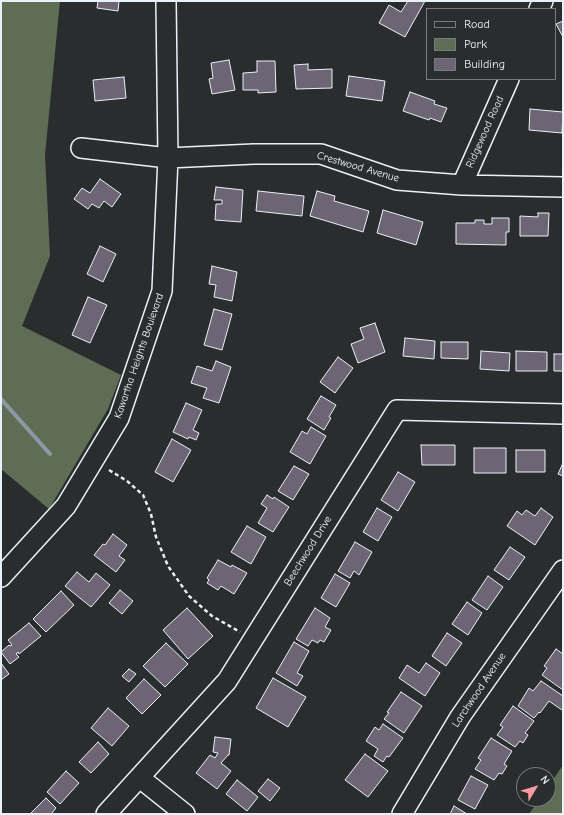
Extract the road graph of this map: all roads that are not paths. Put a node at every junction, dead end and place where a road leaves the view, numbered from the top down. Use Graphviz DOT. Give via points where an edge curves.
graph roads {
  1 [pos="166,1"];
  2 [pos="509,80"];
  3 [pos="81,148"];
  4 [pos="168,158"];
  5 [pos="462,185"];
  6 [pos="563,187"];
  7 [pos="563,414"];
  8 [pos="563,570"];
  9 [pos="1,577"];
  10 [pos="140,778"];
  11 [pos="106,814"];
  12 [pos="185,814"];
  13 [pos="402,814"];
  1 -- 4 [label="street, Kawartha Heights Boulevard"];
  2 -- 5 [label="street, Ridgewood Road"];
  3 -- 4 [label="street, Crestwood Avenue"];
  4 -- 5 [label="street, Crestwood Avenue" via="320,154 397,180"];
  4 -- 9 [label="street, Kawartha Heights Boulevard" via="162,291 119,418 66,506"];
  5 -- 6 [label="street, Crestwood Avenue"];
  7 -- 10 [label="street, Beechwood Drive" via="397,410 227,681"];
  8 -- 13 [label="street, Larchwood Avenue" via="460,717"];
  10 -- 11 [label="street, Beechwood Drive"];
  10 -- 12 [label="street"];
}
